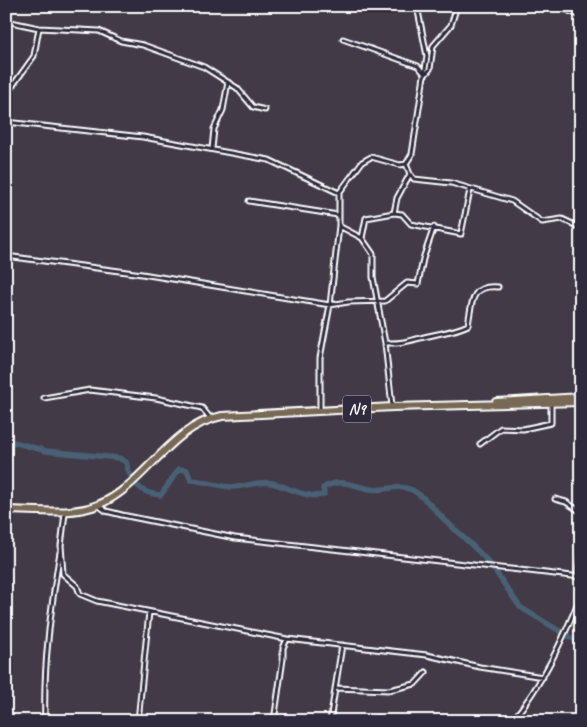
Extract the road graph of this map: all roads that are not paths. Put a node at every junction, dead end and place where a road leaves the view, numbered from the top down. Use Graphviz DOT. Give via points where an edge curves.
graph roads {
  1 [pos="417,6"];
  2 [pos="457,6"];
  3 [pos="557,6"];
  4 [pos="581,16"];
  5 [pos="6,21"];
  6 [pos="39,28"];
  7 [pos="342,40"];
  8 [pos="425,76"];
  9 [pos="228,82"];
  10 [pos="6,95"];
  11 [pos="265,110"];
  12 [pos="6,122"];
  13 [pos="212,149"];
  14 [pos="406,164"];
  15 [pos="410,174"];
  16 [pos="470,190"];
  17 [pos="339,193"];
  18 [pos="249,201"];
  19 [pos="394,212"];
  20 [pos="338,215"];
  21 [pos="339,226"];
  22 [pos="434,227"];
  23 [pos="581,228"];
  24 [pos="362,238"];
  25 [pos="6,256"];
  26 [pos="498,286"];
  27 [pos="377,303"];
  28 [pos="330,305"];
  29 [pos="385,343"];
  30 [pos="581,397"];
  31 [pos="44,398"];
  32 [pos="581,402"];
  33 [pos="551,403"];
  34 [pos="485,404"];
  35 [pos="393,407"];
  36 [pos="320,410"];
  37 [pos="210,419"];
  38 [pos="480,444"];
  39 [pos="556,498"];
  40 [pos="98,505"];
  41 [pos="6,510"];
  42 [pos="65,510"];
  43 [pos="581,512"];
  44 [pos="581,544"];
  45 [pos="61,545"];
  46 [pos="581,574"];
  47 [pos="581,578"];
  48 [pos="581,595"];
  49 [pos="149,612"];
  50 [pos="287,639"];
  51 [pos="342,645"];
  52 [pos="426,672"];
  53 [pos="543,677"];
  54 [pos="335,688"];
  55 [pos="377,718"];
  56 [pos="330,719"];
  57 [pos="45,721"];
  58 [pos="138,721"];
  59 [pos="274,721"];
  60 [pos="335,721"];
  61 [pos="372,721"];
  62 [pos="512,721"];
  1 -- 8 [label="street" via="427,56"];
  2 -- 8 [label="street" via="451,25 433,46 430,69"];
  3 -- 4 [label="street"];
  5 -- 6 [label="street"];
  6 -- 9 [label="street" via="100,31 121,41 143,45 204,67"];
  6 -- 10 [label="street" via="34,56"];
  7 -- 8 [label="street" via="418,66 424,70"];
  8 -- 14 [label="street" via="412,154"];
  9 -- 11 [label="street" via="253,107"];
  9 -- 13 [label="street"];
  12 -- 13 [label="street" via="143,137"];
  13 -- 17 [label="street" via="269,160"];
  14 -- 15 [label="street"];
  14 -- 17 [label="street" via="371,157 362,162"];
  15 -- 16 [label="street" via="414,179 451,183"];
  15 -- 19 [label="street" via="397,198"];
  16 -- 22 [label="street" via="461,234"];
  16 -- 23 [label="street" via="512,202 542,222 562,219"];
  17 -- 20 [label="street"];
  18 -- 20 [label="street"];
  19 -- 22 [label="street" via="402,214 412,224"];
  19 -- 24 [label="street" via="366,218"];
  20 -- 21 [label="street"];
  21 -- 24 [label="street"];
  21 -- 28 [label="street"];
  22 -- 27 [label="street" via="418,284 407,283 385,301"];
  24 -- 27 [label="street" via="373,254"];
  25 -- 28 [label="street" via="211,284"];
  26 -- 29 [label="street" via="477,290 468,325 404,344"];
  27 -- 28 [label="street"];
  27 -- 29 [label="street"];
  28 -- 36 [label="street" via="320,358"];
  29 -- 35 [label="street"];
  30 -- 34 [label="highway, N9" via="504,400"];
  31 -- 37 [label="street" via="90,390 156,398 202,408"];
  32 -- 33 [label="highway, N9"];
  33 -- 34 [label="highway, N9"];
  33 -- 38 [label="street" via="552,423 522,429 501,428"];
  34 -- 35 [label="highway, N9"];
  35 -- 36 [label="highway, N9"];
  36 -- 37 [label="highway, N9"];
  37 -- 40 [label="highway, N9" via="184,433 123,488"];
  39 -- 43 [label="street"];
  40 -- 42 [label="highway, N9"];
  40 -- 47 [label="street" via="122,515 235,538"];
  41 -- 42 [label="highway, N9"];
  42 -- 45 [label="street"];
  44 -- 46 [label="street" via="578,571"];
  45 -- 49 [label="street" via="63,574 77,586 80,594"];
  45 -- 57 [label="street" via="45,687"];
  48 -- 53 [label="street"];
  49 -- 50 [label="street"];
  49 -- 58 [label="street"];
  50 -- 51 [label="street"];
  50 -- 59 [label="street" via="283,648"];
  51 -- 53 [label="street" via="427,655 480,668"];
  51 -- 54 [label="street"];
  52 -- 54 [label="street" via="415,684 389,690"];
  53 -- 62 [label="street" via="532,697"];
  54 -- 56 [label="street"];
  55 -- 61 [label="street"];
  56 -- 60 [label="street"];
}
